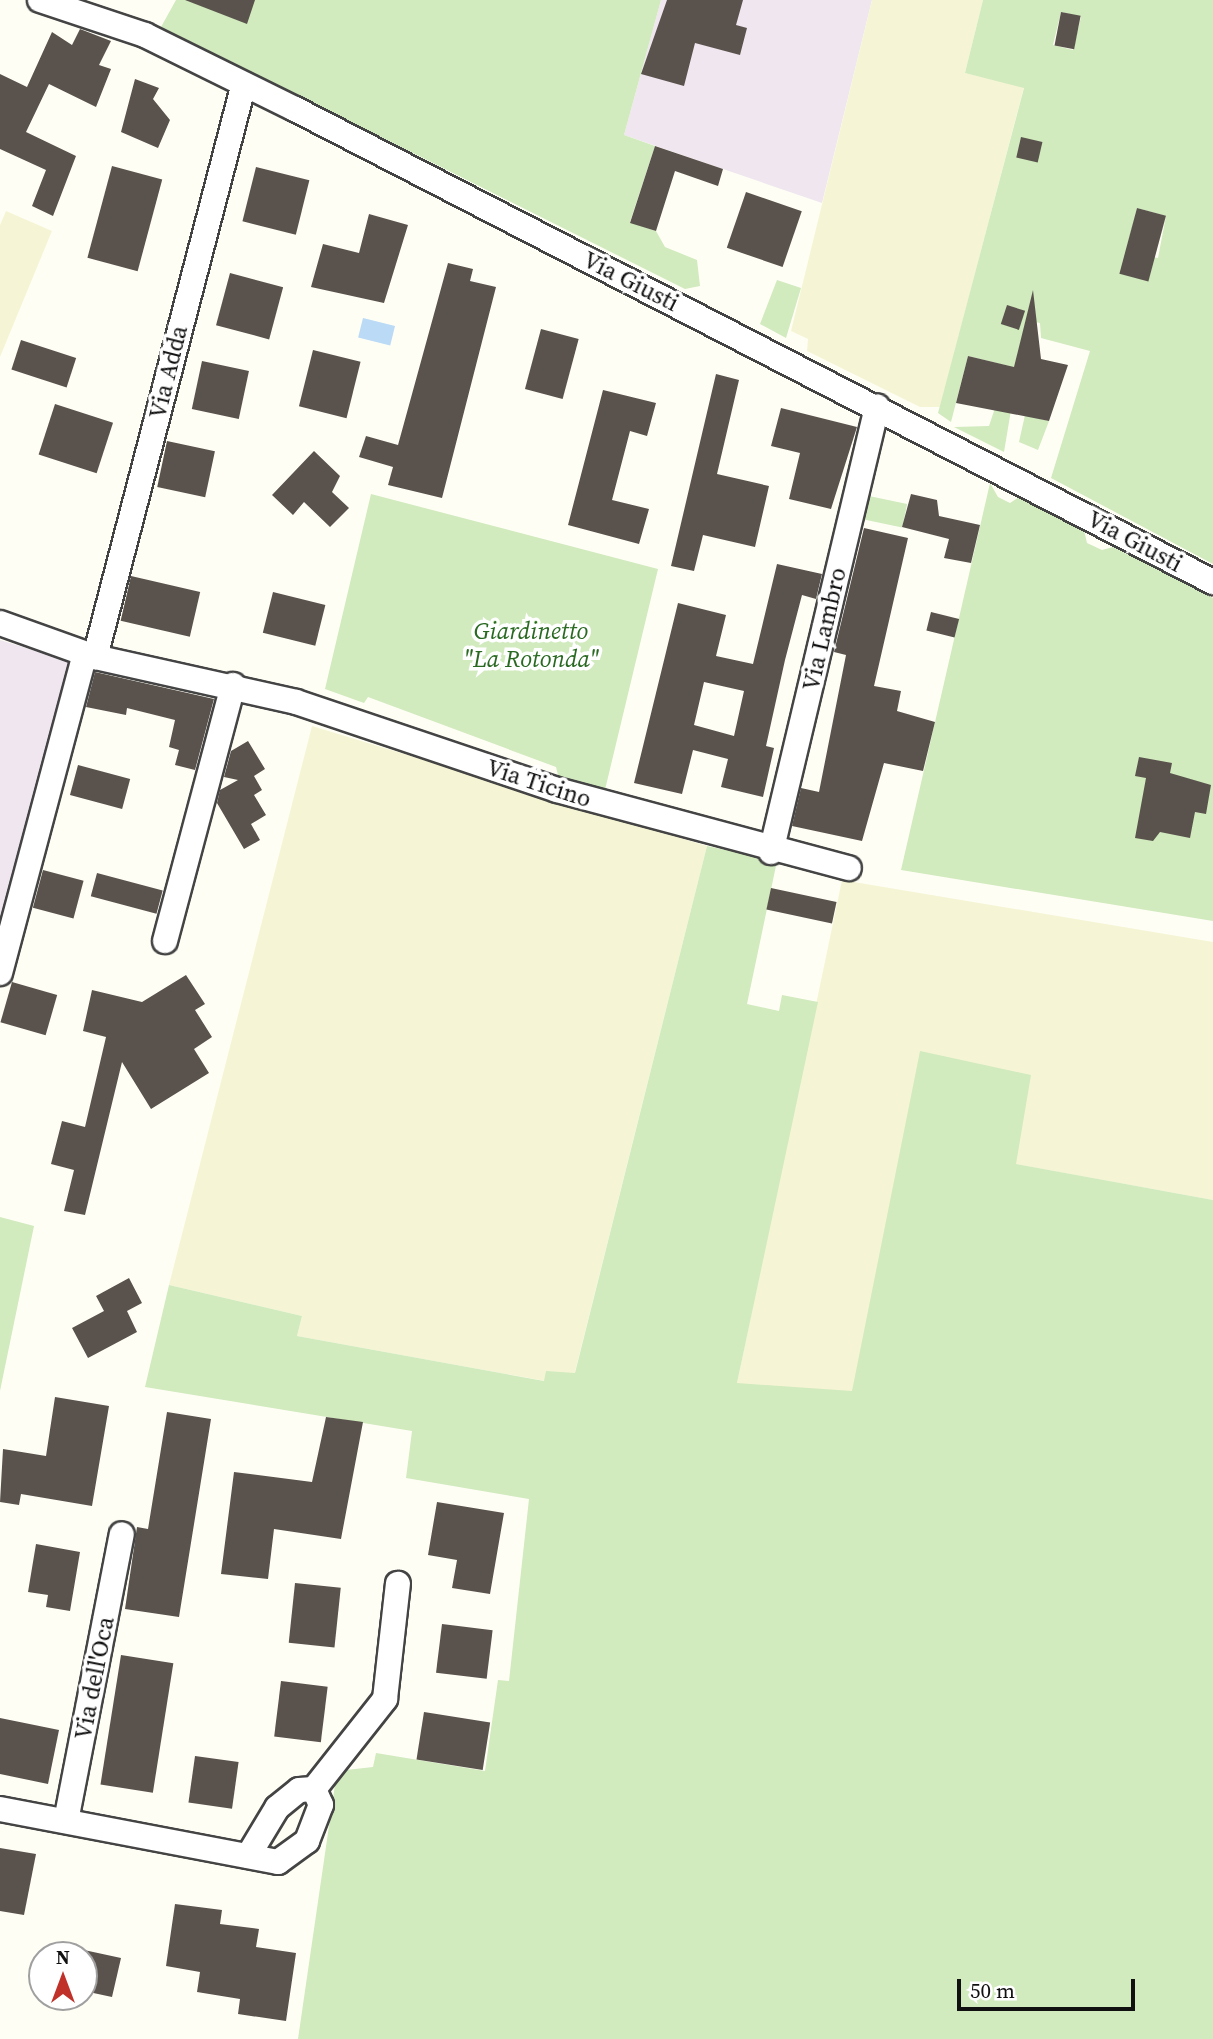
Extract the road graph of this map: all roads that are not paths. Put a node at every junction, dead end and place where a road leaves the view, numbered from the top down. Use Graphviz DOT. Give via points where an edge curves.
graph roads {
  1 [pos="40,0"];
  2 [pos="243,87"];
  3 [pos="877,407"];
  4 [pos="1213,582"];
  5 [pos="0,623"];
  6 [pos="90,655"];
  7 [pos="233,685"];
  8 [pos="771,852"];
  9 [pos="849,868"];
  10 [pos="165,942"];
  11 [pos="0,973"];
  12 [pos="122,1534"];
  13 [pos="398,1584"];
  14 [pos="314,1789"];
  15 [pos="0,1809"];
  16 [pos="66,1821"];
  17 [pos="248,1856"];
  1 -- 2 [label="street, Via Giusti" via="143,35"];
  2 -- 3 [label="street, Via Giusti"];
  2 -- 6 [label="street, Via Adda"];
  3 -- 4 [label="street, Via Giusti"];
  3 -- 8 [label="street, Via Lambro"];
  5 -- 6 [label="street, Via Ticino"];
  6 -- 7 [label="street, Via Ticino"];
  6 -- 11 [label="street, Via Adda"];
  7 -- 8 [label="street, Via Ticino"];
  7 -- 10 [label="street"];
  8 -- 9 [label="street, Via Ticino"];
  12 -- 16 [label="street, Via dell'Oca"];
  13 -- 14 [label="street" via="384,1699"];
  14 -- 17 [label="street" via="299,1790 277,1808"];
  14 -- 17 [label="street" via="321,1805 307,1841 278,1862"];
  15 -- 16 [label="street"];
  16 -- 17 [label="street"];
}
